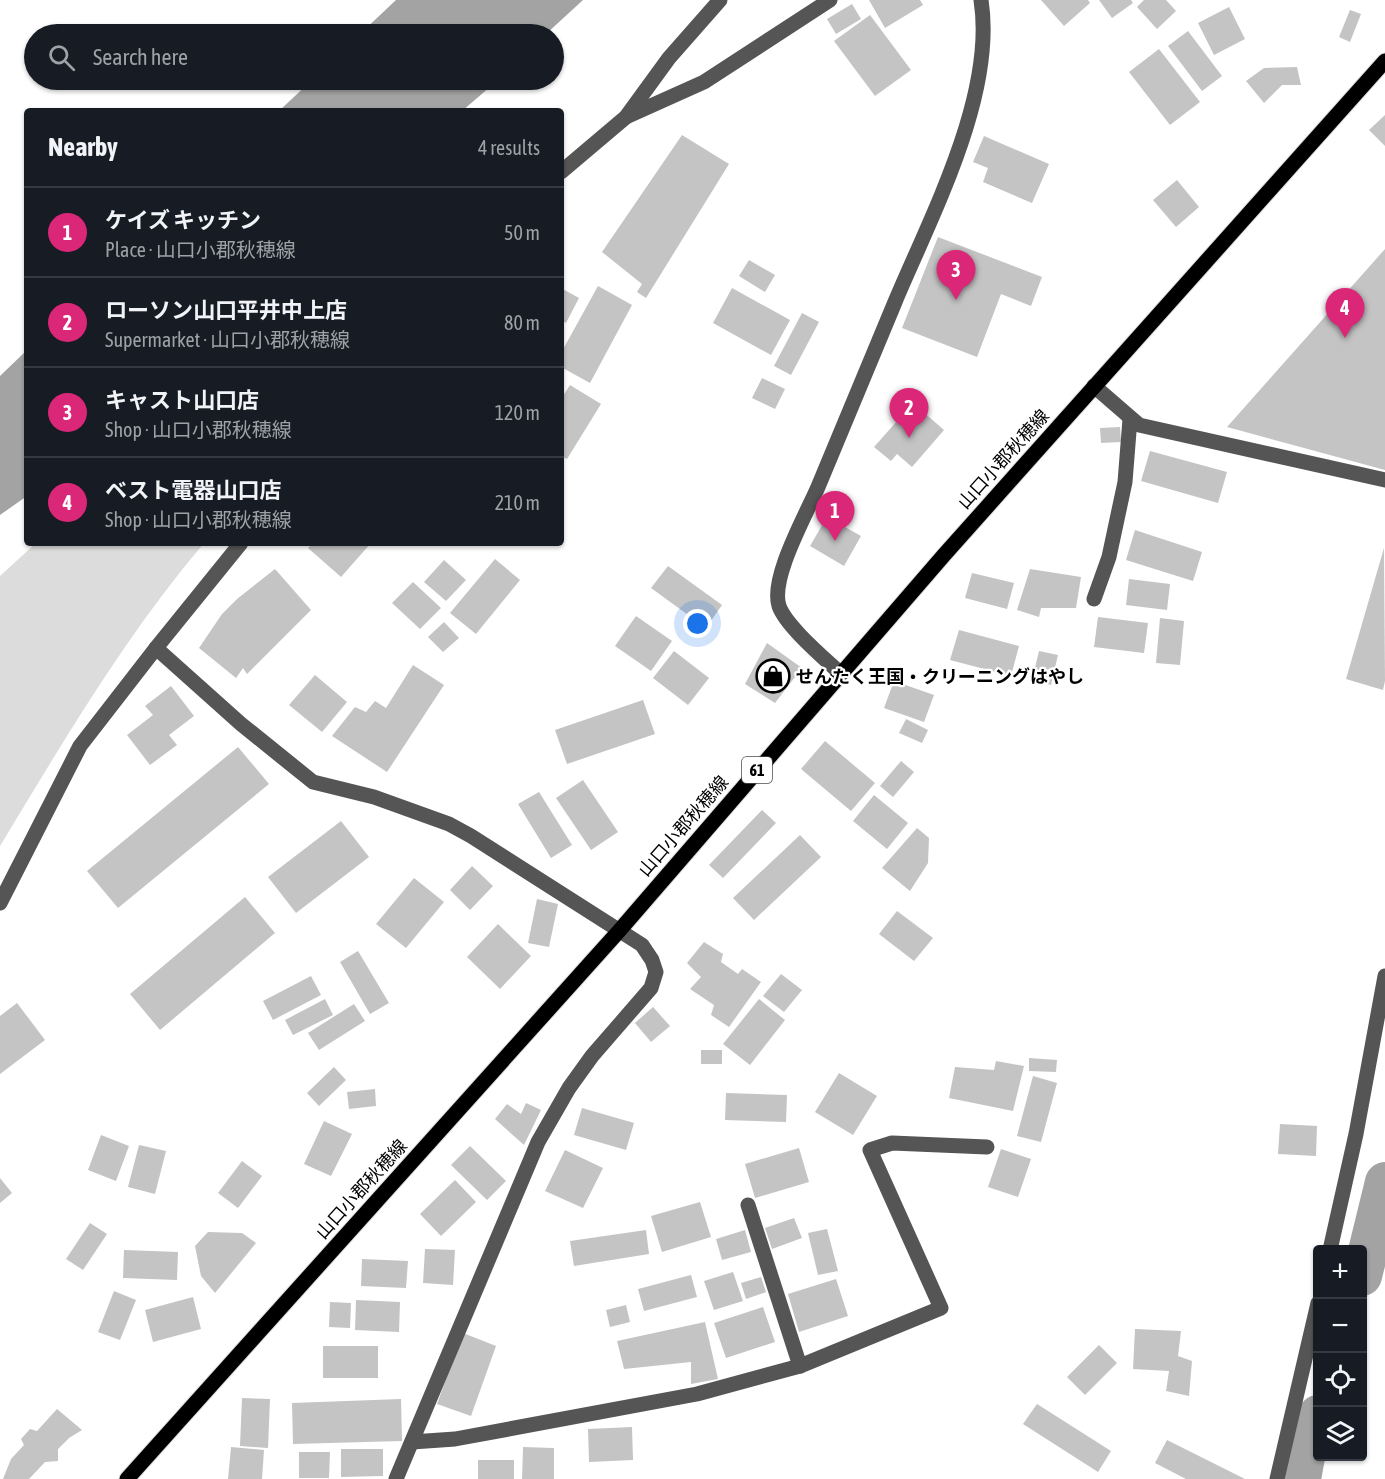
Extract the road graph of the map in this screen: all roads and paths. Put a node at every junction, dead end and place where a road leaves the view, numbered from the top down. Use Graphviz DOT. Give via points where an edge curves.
graph roads {
  1 [pos="720,0"];
  2 [pos="830,0"];
  3 [pos="981,0"];
  4 [pos="1385,61"];
  5 [pos="626,117"];
  6 [pos="564,169"];
  7 [pos="1094,386"];
  8 [pos="1130,418"];
  9 [pos="1385,480"];
  10 [pos="239,546"];
  11 [pos="1094,599"];
  12 [pos="156,648"];
  13 [pos="840,673"];
  14 [pos="0,903"];
  15 [pos="619,931"];
  16 [pos="1385,976"];
  17 [pos="987,1147"];
  18 [pos="748,1204"];
  19 [pos="1331,1245"];
  20 [pos="1313,1321"];
  21 [pos="800,1366"];
  22 [pos="412,1442"];
  23 [pos="127,1479"];
  24 [pos="396,1479"];
  25 [pos="1277,1479"];
  1 -- 5 [label="street" via="669,58"];
  2 -- 5 [label="street" via="704,82"];
  3 -- 13 [label="street" via="983,56 958,150 782,567 779,606 788,622"];
  4 -- 7 [label="main road, 山口小郡秋穂線 / 61"];
  5 -- 6 [label="street"];
  7 -- 8 [label="street"];
  7 -- 13 [label="main road, 山口小郡秋穂線 / 61"];
  8 -- 9 [label="street" via="1138,425"];
  8 -- 11 [label="street" via="1125,482 1109,557"];
  10 -- 12 [label="street"];
  12 -- 14 [label="street" via="80,746"];
  12 -- 15 [label="street" via="313,782 374,796 449,824"];
  13 -- 15 [label="main road, 山口小郡秋穂線 / 61"];
  15 -- 22 [label="street" via="642,945 652,960 656,972 651,988 592,1056 538,1142"];
  15 -- 23 [label="main road, 山口小郡秋穂線 / 61"];
  16 -- 19 [label="street"];
  17 -- 21 [label="street" via="892,1143 870,1150 941,1308"];
  18 -- 21 [label="street"];
  20 -- 25 [label="street"];
  21 -- 22 [label="street" via="697,1394 455,1439"];
  22 -- 24 [label="street"];
}
